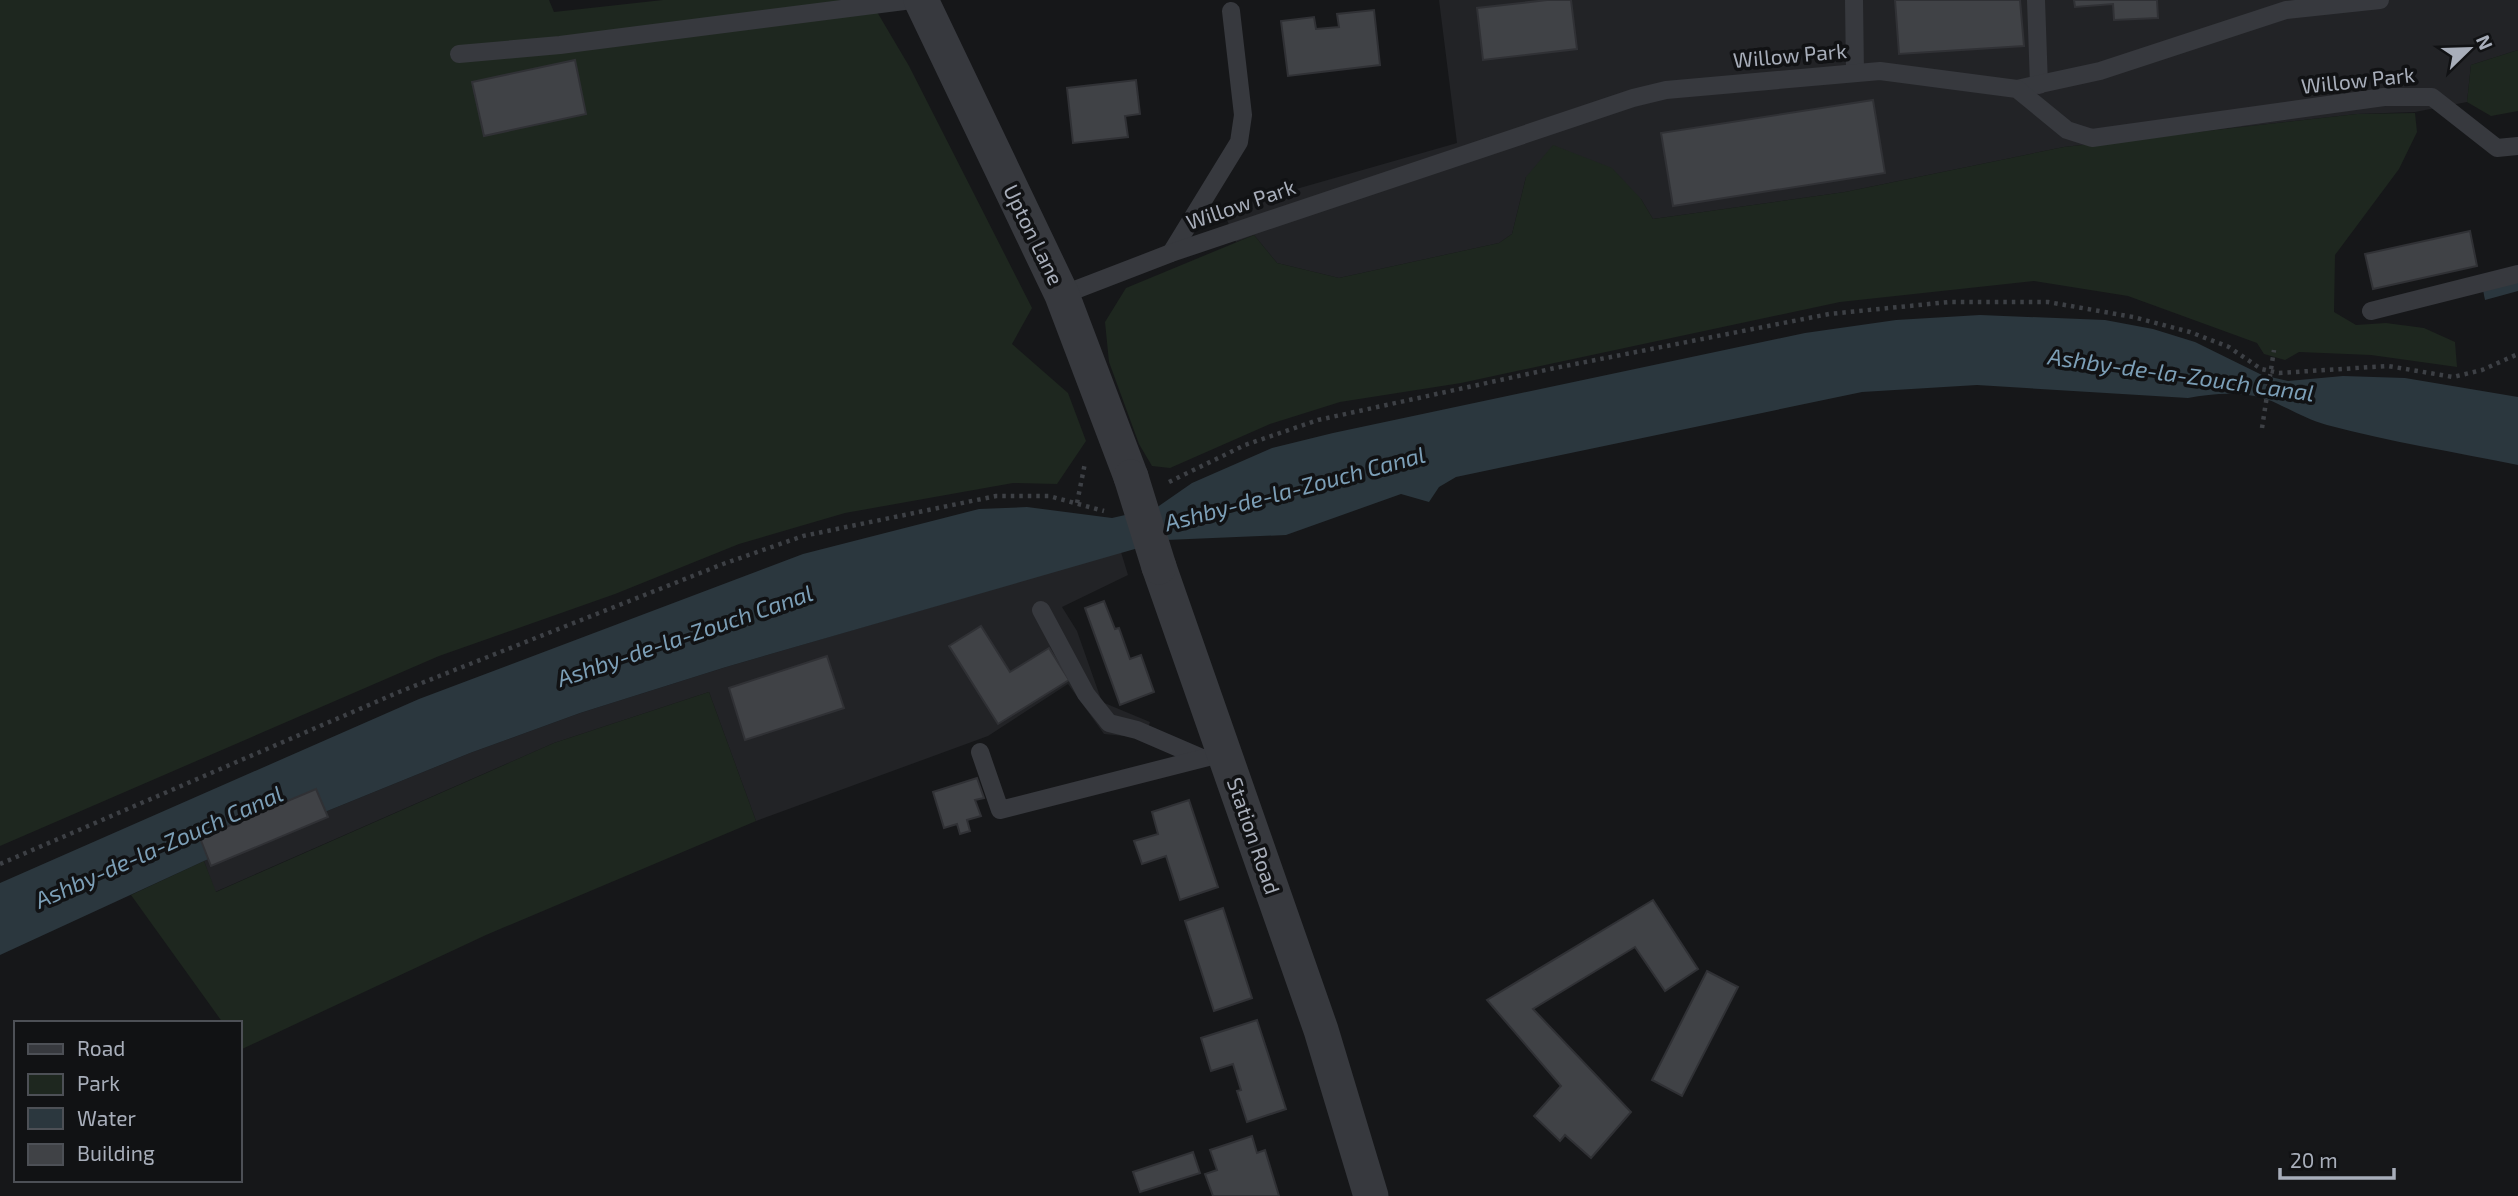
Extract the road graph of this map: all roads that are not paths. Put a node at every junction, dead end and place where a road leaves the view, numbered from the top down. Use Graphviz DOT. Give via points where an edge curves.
graph roads {
  1 [pos="912,0"];
  2 [pos="921,0"];
  3 [pos="1854,0"];
  4 [pos="2036,0"];
  5 [pos="2380,0"];
  6 [pos="1231,10"];
  7 [pos="459,54"];
  8 [pos="1855,73"];
  9 [pos="2039,85"];
  10 [pos="2017,89"];
  11 [pos="2518,146"];
  12 [pos="1171,253"];
  13 [pos="2518,274"];
  14 [pos="1062,295"];
  15 [pos="2371,311"];
  16 [pos="1147,480"];
  17 [pos="1041,610"];
  18 [pos="980,752"];
  19 [pos="1213,756"];
  20 [pos="1371,1196"];
  1 -- 7 [label="lane"];
  2 -- 14 [label="street, Upton Lane"];
  3 -- 8 [label="lane"];
  4 -- 9 [label="lane"];
  5 -- 9 [label="lane" via="2286,10 2100,71"];
  6 -- 12 [label="lane" via="1243,115 1239,142"];
  8 -- 10 [label="lane, Willow Park" via="1880,71"];
  8 -- 12 [label="lane, Willow Park" via="1666,89 1633,97"];
  9 -- 10 [label="lane"];
  10 -- 11 [label="lane, Willow Park" via="2067,130 2091,138 2384,97 2432,97 2497,148"];
  12 -- 14 [label="lane, Willow Park"];
  13 -- 15 [label="lane"];
  14 -- 16 [label="street, Upton Lane"];
  16 -- 19 [label="street, Station Road, bridge" via="1159,567"];
  17 -- 19 [label="lane" via="1086,694 1110,723"];
  18 -- 19 [label="lane" via="1000,810"];
  19 -- 20 [label="street, Station Road" via="1321,1030"];
}
